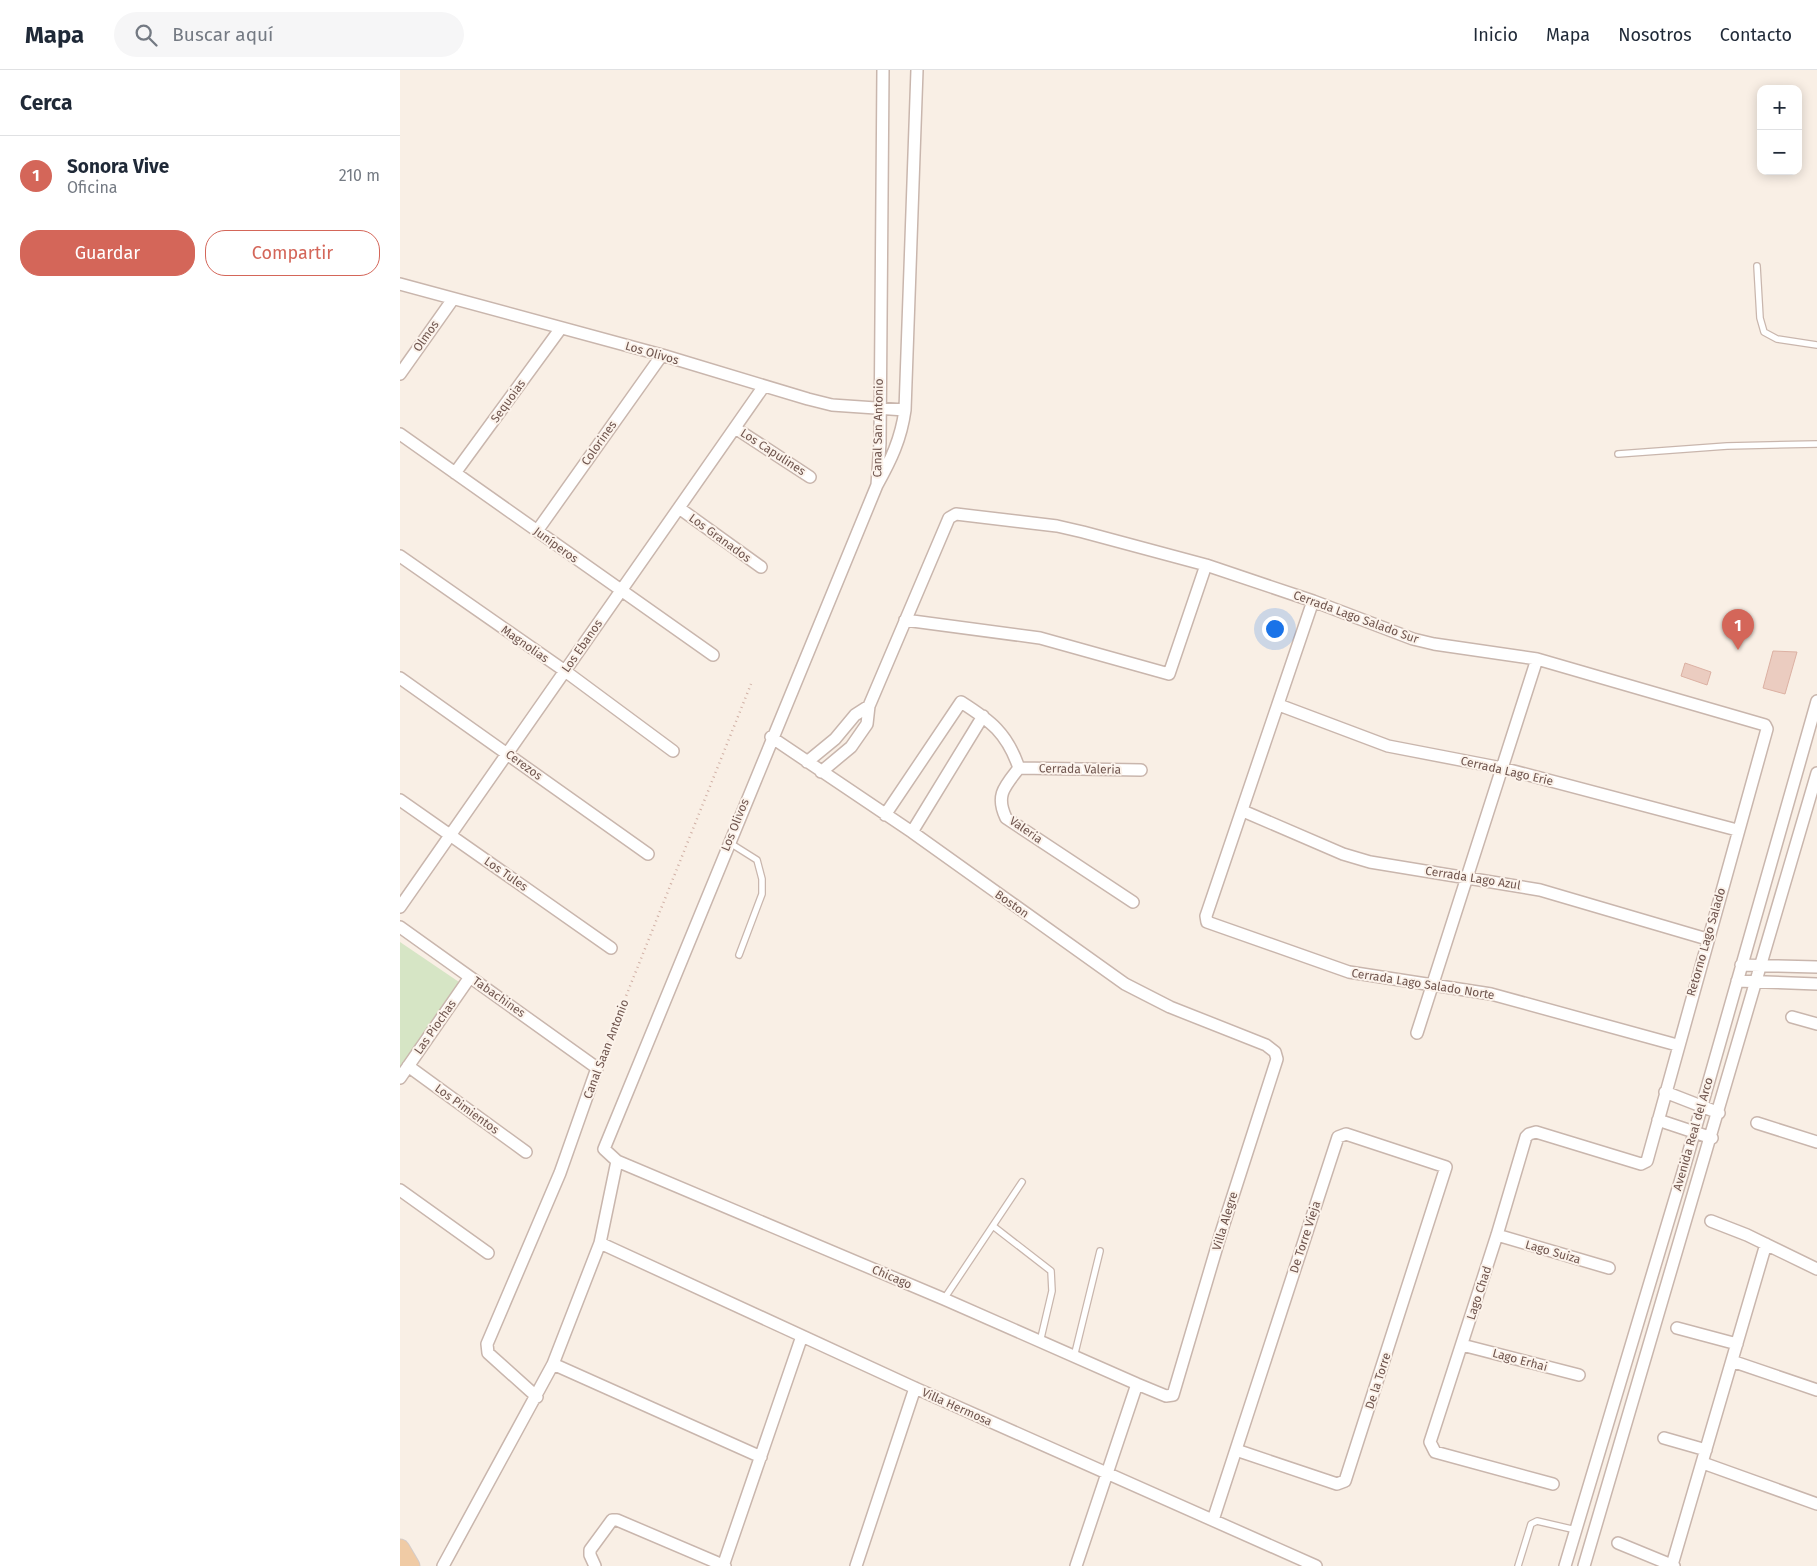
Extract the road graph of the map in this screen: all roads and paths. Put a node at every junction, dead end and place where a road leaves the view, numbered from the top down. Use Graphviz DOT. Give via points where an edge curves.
graph roads {
  1 [pos="883,70"];
  2 [pos="917,70"];
  3 [pos="1757,266"];
  4 [pos="400,284"];
  5 [pos="452,299"];
  6 [pos="561,328"];
  7 [pos="1817,345"];
  8 [pos="662,355"];
  9 [pos="400,374"];
  10 [pos="764,386"];
  11 [pos="879,408"];
  12 [pos="905,410"];
  13 [pos="735,428"];
  14 [pos="400,434"];
  15 [pos="1817,444"];
  16 [pos="1618,454"];
  17 [pos="455,473"];
  18 [pos="810,477"];
  19 [pos="877,485"];
  20 [pos="679,508"];
  21 [pos="537,532"];
  22 [pos="400,556"];
  23 [pos="1206,565"];
  24 [pos="762,567"];
  25 [pos="620,591"];
  26 [pos="1314,601"];
  27 [pos="905,620"];
  28 [pos="713,655"];
  29 [pos="1538,659"];
  30 [pos="564,671"];
  31 [pos="400,678"];
  32 [pos="751,684"];
  33 [pos="1817,702"];
  34 [pos="1279,705"];
  35 [pos="870,706"];
  36 [pos="983,716"];
  37 [pos="1765,724"];
  38 [pos="771,737"];
  39 [pos="673,751"];
  40 [pos="508,753"];
  41 [pos="807,762"];
  42 [pos="1018,768"];
  43 [pos="1502,768"];
  44 [pos="1141,770"];
  45 [pos="821,772"];
  46 [pos="1817,773"];
  47 [pos="400,800"];
  48 [pos="1244,811"];
  49 [pos="885,814"];
  50 [pos="1737,830"];
  51 [pos="912,832"];
  52 [pos="450,835"];
  53 [pos="728,841"];
  54 [pos="648,854"];
  55 [pos="1468,876"];
  56 [pos="1133,902"];
  57 [pos="400,907"];
  58 [pos="400,927"];
  59 [pos="1707,939"];
  60 [pos="611,948"];
  61 [pos="739,955"];
  62 [pos="1741,965"];
  63 [pos="1760,965"];
  64 [pos="1817,966"];
  65 [pos="470,977"];
  66 [pos="1736,981"];
  67 [pos="1756,982"];
  68 [pos="1433,984"];
  69 [pos="1817,984"];
  70 [pos="1792,1017"];
  71 [pos="1817,1024"];
  72 [pos="1417,1033"];
  73 [pos="1266,1045"];
  74 [pos="1677,1045"];
  75 [pos="408,1066"];
  76 [pos="597,1068"];
  77 [pos="400,1078"];
  78 [pos="1665,1092"];
  79 [pos="1700,1106"];
  80 [pos="1719,1113"];
  81 [pos="1658,1120"];
  82 [pos="1756,1123"];
  83 [pos="1693,1132"];
  84 [pos="1712,1138"];
  85 [pos="1817,1142"];
  86 [pos="526,1152"];
  87 [pos="617,1161"];
  88 [pos="1646,1161"];
  89 [pos="1447,1171"];
  90 [pos="1022,1182"];
  91 [pos="400,1190"];
  92 [pos="1711,1221"];
  93 [pos="993,1226"];
  94 [pos="1497,1235"];
  95 [pos="600,1243"];
  96 [pos="1766,1244"];
  97 [pos="1100,1251"];
  98 [pos="488,1252"];
  99 [pos="1609,1268"];
  100 [pos="1817,1269"];
  101 [pos="944,1299"];
  102 [pos="1678,1328"];
  103 [pos="802,1336"];
  104 [pos="1040,1342"];
  105 [pos="1737,1344"];
  106 [pos="1462,1345"];
  107 [pos="1074,1357"];
  108 [pos="1732,1361"];
  109 [pos="553,1364"];
  110 [pos="1579,1375"];
  111 [pos="1137,1384"];
  112 [pos="915,1388"];
  113 [pos="1817,1390"];
  114 [pos="1166,1396"];
  115 [pos="537,1397"];
  116 [pos="1611,1411"];
  117 [pos="1627,1416"];
  118 [pos="1664,1438"];
  119 [pos="1236,1450"];
  120 [pos="1706,1450"];
  121 [pos="761,1457"];
  122 [pos="1703,1463"];
  123 [pos="1106,1473"];
  124 [pos="1553,1484"];
  125 [pos="1817,1504"];
  126 [pos="1212,1520"];
  127 [pos="1576,1530"];
  128 [pos="1618,1542"];
  129 [pos="400,1550"];
  130 [pos="1659,1563"];
  131 [pos="410,1566"];
  132 [pos="443,1566"];
  133 [pos="595,1566"];
  134 [pos="724,1566"];
  135 [pos="856,1566"];
  136 [pos="1076,1566"];
  137 [pos="1316,1566"];
  138 [pos="1518,1566"];
  139 [pos="1565,1566"];
  140 [pos="1584,1566"];
  141 [pos="1673,1566"];
  1 -- 11 [label="street, Canal San Antonio"];
  2 -- 12 [label="street, Canal San Antonio"];
  3 -- 7 [label="lane" via="1760,318 1764,332 1776,339"];
  4 -- 5 [label="street, Los Olivos"];
  5 -- 6 [label="street, Los Olivos"];
  5 -- 9 [label="street, Olmos"];
  6 -- 8 [label="street, Los Olivos"];
  6 -- 17 [label="street, Sequoias"];
  8 -- 10 [label="street, Los Olivos"];
  8 -- 21 [label="street, Colorines"];
  10 -- 11 [label="street, Los Olivos" via="832,405"];
  10 -- 13 [label="street, Los Ebanos"];
  11 -- 12 [label="street, Los Olivos"];
  11 -- 19 [label="street, Canal San Antonio"];
  12 -- 19 [label="street, Canal San Antonio" via="894,454"];
  13 -- 18 [label="street, Los Capulines"];
  13 -- 20 [label="street, Los Ebanos"];
  14 -- 17 [label="street, Juníperos"];
  15 -- 16 [label="lane" via="1727,446"];
  17 -- 21 [label="street, Juníperos"];
  19 -- 38 [label="street, Los Olivos"];
  20 -- 24 [label="street, Los Granados"];
  20 -- 25 [label="street, Los Ebanos"];
  21 -- 25 [label="street, Juníperos"];
  22 -- 30 [label="street, Magnolias"];
  23 -- 26 [label="street, Cerrada Lago Salado Sur"];
  23 -- 27 [label="street, Cerrada Lago Salado Sur" via="1057,526 956,514 949,518"];
  23 -- 27 [label="street" via="1170,674 1040,638"];
  25 -- 28 [label="street, Juníperos"];
  25 -- 30 [label="street, Los Ebanos"];
  26 -- 29 [label="street, Cerrada Lago Salado Sur" via="1412,639"];
  26 -- 34 [label="street"];
  27 -- 35 [label="street"];
  29 -- 37 [label="street, Cerrada Lago Salado Sur"];
  29 -- 43 [label="street"];
  30 -- 39 [label="street, Magnolias"];
  30 -- 40 [label="street, Los Ebanos"];
  31 -- 40 [label="street, Cerezos"];
  32 -- 76 [label="path, Canal Saan Antonio"];
  33 -- 62 [label="street, Avenida Real del Arco"];
  34 -- 43 [label="street, Cerrada Lago Erie" via="1388,746"];
  34 -- 48 [label="street"];
  35 -- 41 [label="street" via="855,715 835,739"];
  35 -- 45 [label="street" via="867,724 855,742"];
  36 -- 42 [label="street" via="1002,732 1012,748"];
  36 -- 49 [label="street" via="961,702"];
  36 -- 51 [label="street"];
  37 -- 50 [label="street, Retorno Lago Salado" via="1767,729"];
  38 -- 41 [label="street, Boston"];
  38 -- 53 [label="street, Los Olivos"];
  40 -- 52 [label="street, Los Ebanos"];
  40 -- 54 [label="street, Cerezos"];
  41 -- 45 [label="street, Boston"];
  42 -- 44 [label="street, Cerrada Valeria"];
  42 -- 56 [label="street, Valeria" via="1002,793 1001,807 1006,818"];
  43 -- 50 [label="street, Cerrada Lago Erie"];
  43 -- 55 [label="street"];
  45 -- 49 [label="street, Boston"];
  46 -- 63 [label="street, Avenida Real del Arco"];
  47 -- 52 [label="street, Los Tules"];
  48 -- 55 [label="street, Cerrada Lago Azul" via="1343,854 1370,862"];
  48 -- 68 [label="street, Cerrada Lago Salado Norte" via="1206,916 1210,924 1349,972"];
  49 -- 51 [label="street, Boston"];
  50 -- 59 [label="street, Retorno Lago Salado"];
  51 -- 73 [label="street, Boston" via="1125,984 1147,997"];
  52 -- 57 [label="street, Los Ebanos"];
  52 -- 60 [label="street, Los Tules"];
  53 -- 61 [label="lane" via="757,860 762,879 762,894"];
  53 -- 87 [label="street, Los Olivos" via="604,1145 605,1151"];
  55 -- 59 [label="street, Cerrada Lago Azul" via="1540,890"];
  55 -- 68 [label="street"];
  58 -- 65 [label="street, Tabachines"];
  59 -- 74 [label="street, Retorno Lago Salado"];
  62 -- 63 [label="street"];
  62 -- 66 [label="street, Avenida Real del Arco"];
  63 -- 64 [label="street"];
  63 -- 67 [label="street, Avenida Real del Arco"];
  65 -- 75 [label="street, Las Piochas"];
  65 -- 76 [label="street, Tabachines"];
  66 -- 67 [label="street"];
  66 -- 79 [label="street, Avenida Real del Arco"];
  67 -- 69 [label="street"];
  67 -- 80 [label="street, Avenida Real del Arco"];
  68 -- 72 [label="street"];
  68 -- 74 [label="street, Cerrada Lago Salado Norte" via="1491,994"];
  70 -- 71 [label="street"];
  73 -- 114 [label="street, Villa Alegre" via="1272,1048 1277,1059 1221,1232 1175,1394"];
  74 -- 78 [label="street, Retorno Lago Salado"];
  75 -- 77 [label="street, Las Piochas"];
  75 -- 86 [label="street, Los Pimientos"];
  76 -- 115 [label="street, Canal Saan Antonio" via="560,1172 487,1344 488,1353"];
  78 -- 79 [label="street"];
  78 -- 81 [label="street, Retorno Lago Salado"];
  79 -- 80 [label="street"];
  79 -- 83 [label="street, Avenida Real del Arco"];
  80 -- 84 [label="street, Avenida Real del Arco"];
  81 -- 83 [label="street"];
  81 -- 88 [label="street, Retorno Lago Salado"];
  82 -- 85 [label="street"];
  83 -- 84 [label="street"];
  83 -- 116 [label="street, Avenida Real del Arco"];
  84 -- 117 [label="street, Avenida Real del Arco"];
  87 -- 95 [label="street"];
  87 -- 101 [label="street, Chicago"];
  88 -- 94 [label="street, Lago Chad" via="1641,1164 1536,1132 1528,1134"];
  89 -- 119 [label="street, De la Torre" via="1345,1481 1337,1484"];
  89 -- 119 [label="street, De Torre Vieja" via="1445,1165 1346,1134 1338,1137"];
  90 -- 93 [label="lane"];
  91 -- 98 [label="street"];
  92 -- 96 [label="street"];
  93 -- 101 [label="lane"];
  93 -- 104 [label="lane" via="1051,1271 1052,1291"];
  94 -- 99 [label="street, Lago Suiza"];
  94 -- 106 [label="street, Lago Chad"];
  95 -- 103 [label="street, Villa Hermosa"];
  95 -- 109 [label="street"];
  96 -- 100 [label="street"];
  96 -- 105 [label="street"];
  97 -- 107 [label="lane"];
  101 -- 104 [label="street, Chicago"];
  102 -- 105 [label="street"];
  103 -- 112 [label="street, Villa Hermosa"];
  103 -- 121 [label="street"];
  104 -- 107 [label="street, Chicago"];
  105 -- 108 [label="street"];
  106 -- 110 [label="street, Lago Erhai"];
  106 -- 124 [label="street, Lago Chad" via="1430,1442 1432,1449"];
  107 -- 111 [label="street, Chicago"];
  108 -- 113 [label="street"];
  108 -- 120 [label="street"];
  109 -- 115 [label="street"];
  109 -- 121 [label="street"];
  111 -- 114 [label="street, Chicago"];
  111 -- 123 [label="street"];
  112 -- 123 [label="street, Villa Hermosa"];
  112 -- 135 [label="street"];
  115 -- 132 [label="street"];
  116 -- 117 [label="street"];
  116 -- 127 [label="street, Avenida Real del Arco"];
  117 -- 140 [label="street, Avenida Real del Arco"];
  118 -- 120 [label="street"];
  119 -- 126 [label="street"];
  120 -- 122 [label="street"];
  121 -- 134 [label="street"];
  122 -- 125 [label="street"];
  122 -- 141 [label="street"];
  123 -- 126 [label="street, Villa Hermosa"];
  123 -- 136 [label="street"];
  126 -- 137 [label="street, Villa Hermosa"];
  127 -- 138 [label="lane" via="1537,1521 1531,1524"];
  127 -- 139 [label="street, Avenida Real del Arco"];
  128 -- 130 [label="street"];
  129 -- 131 [label="main road"];
  130 -- 141 [label="street"];
  133 -- 134 [label="street" via="590,1550 612,1520"];
}
